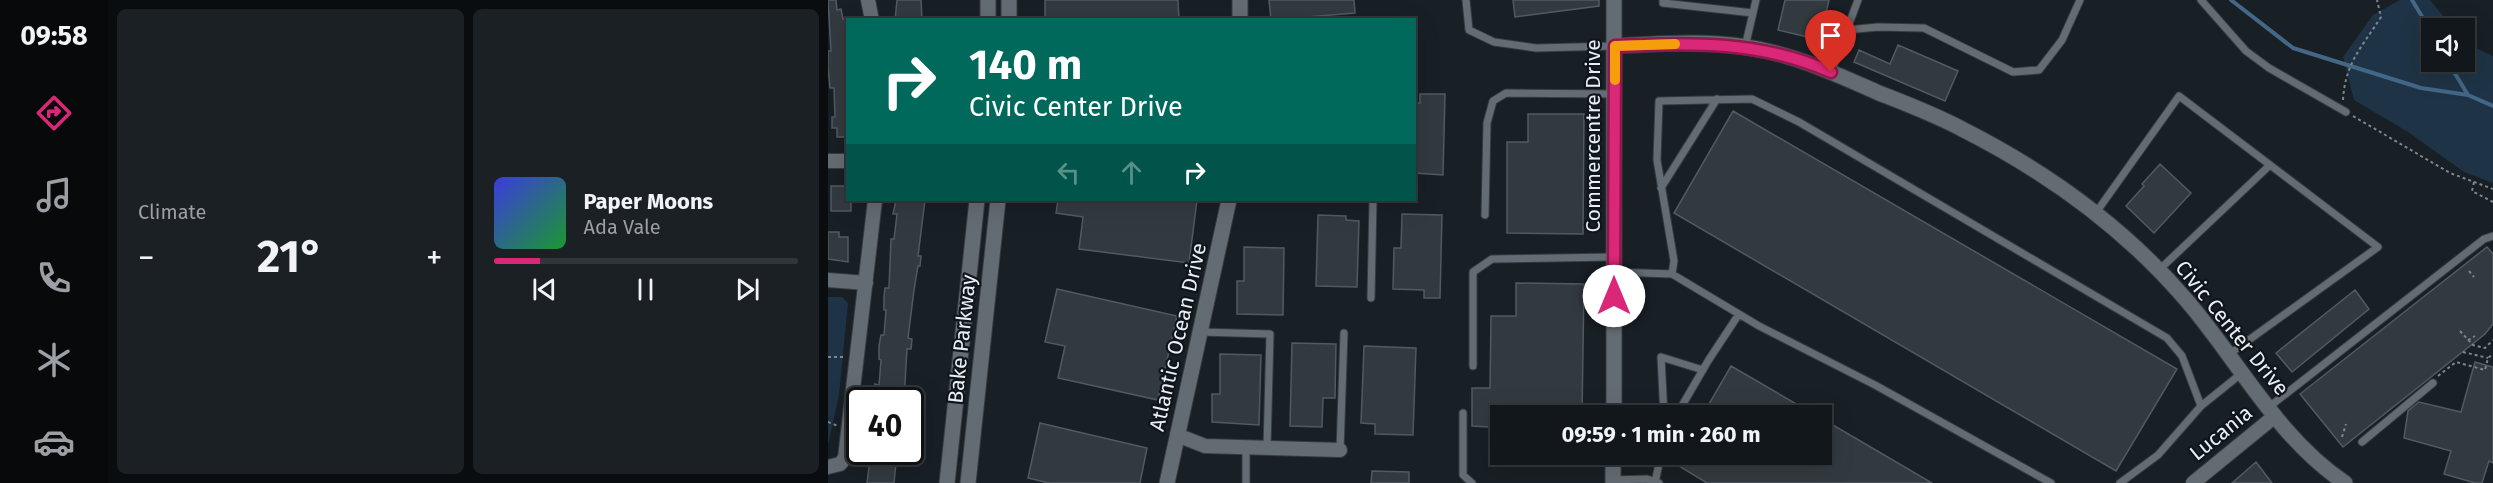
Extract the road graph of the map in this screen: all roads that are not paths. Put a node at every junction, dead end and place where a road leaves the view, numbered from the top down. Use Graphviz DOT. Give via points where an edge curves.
graph roads {
  1 [pos="868,0"];
  2 [pos="988,0"];
  3 [pos="1009,0"];
  4 [pos="1239,0"];
  5 [pos="1466,0"];
  6 [pos="1614,0"];
  7 [pos="1663,0"];
  8 [pos="1756,0"];
  9 [pos="1858,0"];
  10 [pos="2080,0"];
  11 [pos="2201,0"];
  12 [pos="1753,13"];
  13 [pos="872,18"];
  14 [pos="988,18"];
  15 [pos="1009,18"];
  16 [pos="1240,18"];
  17 [pos="1847,30"];
  18 [pos="1615,46"];
  19 [pos="1745,46"];
  20 [pos="1831,72"];
  21 [pos="1615,94"];
  22 [pos="1717,99"];
  23 [pos="2346,111"];
  24 [pos="828,161"];
  25 [pos="846,161"];
  26 [pos="2270,165"];
  27 [pos="1661,189"];
  28 [pos="875,201"];
  29 [pos="977,201"];
  30 [pos="998,201"];
  31 [pos="1229,201"];
  32 [pos="1373,201"];
  33 [pos="2095,214"];
  34 [pos="1485,215"];
  35 [pos="2493,236"];
  36 [pos="1614,264"];
  37 [pos="2159,270"];
  38 [pos="1672,274"];
  39 [pos="828,280"];
  40 [pos="866,283"];
  41 [pos="1371,298"];
  42 [pos="1739,314"];
  43 [pos="1200,332"];
  44 [pos="1344,333"];
  45 [pos="2228,355"];
  46 [pos="1473,366"];
  47 [pos="1703,370"];
  48 [pos="2242,373"];
  49 [pos="2433,383"];
  50 [pos="1614,405"];
  51 [pos="1663,405"];
  52 [pos="1682,405"];
  53 [pos="2201,406"];
  54 [pos="2272,411"];
  55 [pos="1463,413"];
  56 [pos="1178,435"];
  57 [pos="2362,442"];
  58 [pos="1246,447"];
  59 [pos="1267,448"];
  60 [pos="1340,450"];
  61 [pos="1613,465"];
  62 [pos="1659,465"];
  63 [pos="828,467"];
  64 [pos="1613,482"];
  65 [pos="1656,482"];
  66 [pos="947,483"];
  67 [pos="968,483"];
  68 [pos="1167,483"];
  69 [pos="1246,483"];
  70 [pos="1472,483"];
  71 [pos="2051,483"];
  72 [pos="2120,483"];
  73 [pos="2193,483"];
  74 [pos="2345,483"];
  1 -- 13 [label="street"];
  2 -- 14 [label="street"];
  3 -- 15 [label="street"];
  4 -- 16 [label="street"];
  5 -- 18 [label="lane" via="1469,30 1494,42 1536,48"];
  6 -- 18 [label="street, Commercentre Drive"];
  7 -- 12 [label="lane"];
  8 -- 12 [label="lane"];
  9 -- 17 [label="lane"];
  10 -- 17 [label="lane" via="2062,40 2039,70 2013,72 1924,28"];
  11 -- 23 [label="lane" via="2246,51"];
  12 -- 19 [label="lane"];
  17 -- 20 [label="lane"];
  18 -- 19 [label="street, Civic Center Drive"];
  18 -- 21 [label="street, Commercentre Drive"];
  19 -- 20 [label="street, Civic Center Drive"];
  20 -- 33 [label="street, Civic Center Drive" via="1960,128 2027,165"];
  21 -- 34 [label="lane" via="1506,93 1493,101 1488,123"];
  21 -- 36 [label="street, Commercentre Drive"];
  22 -- 27 [label="lane"];
  22 -- 27 [label="lane" via="1659,101 1657,160"];
  22 -- 53 [label="lane" via="1752,99 1799,122 2167,338 2182,356"];
  24 -- 25 [label="street"];
  26 -- 33 [label="lane" via="2179,96"];
  26 -- 37 [label="lane"];
  26 -- 45 [label="lane" via="2378,247"];
  27 -- 38 [label="lane" via="1674,261"];
  28 -- 40 [label="street"];
  29 -- 66 [label="street, Bake Parkway"];
  30 -- 67 [label="street, Bake Parkway"];
  31 -- 43 [label="street, Atlantic Ocean Drive"];
  32 -- 41 [label="lane"];
  33 -- 37 [label="street, Civic Center Drive"];
  35 -- 54 [label="lane" via="2484,239 2471,254"];
  36 -- 38 [label="lane"];
  36 -- 46 [label="lane" via="1492,259 1473,272"];
  36 -- 50 [label="street, Commercentre Drive"];
  37 -- 45 [label="street, Civic Center Drive"];
  38 -- 42 [label="lane"];
  39 -- 40 [label="street"];
  40 -- 63 [label="street" via="846,458"];
  42 -- 47 [label="lane"];
  42 -- 71 [label="lane"];
  43 -- 56 [label="street, Atlantic Ocean Drive"];
  43 -- 59 [label="lane" via="1270,334"];
  44 -- 60 [label="lane"];
  45 -- 48 [label="street, Civic Center Drive"];
  47 -- 51 [label="lane" via="1661,357"];
  47 -- 52 [label="lane"];
  48 -- 53 [label="lane"];
  48 -- 54 [label="street, Civic Center Drive"];
  49 -- 57 [label="lane"];
  53 -- 72 [label="lane" via="2158,455"];
  54 -- 73 [label="street, Lucania"];
  54 -- 74 [label="street, Civic Center Drive" via="2300,444"];
  55 -- 70 [label="lane" via="1463,475"];
  56 -- 58 [label="street" via="1205,446"];
  56 -- 68 [label="street, Atlantic Ocean Drive"];
  58 -- 59 [label="street"];
  58 -- 69 [label="lane"];
  59 -- 60 [label="street"];
  61 -- 64 [label="street"];
  62 -- 65 [label="lane"];
  64 -- 65 [label="lane"];
}
